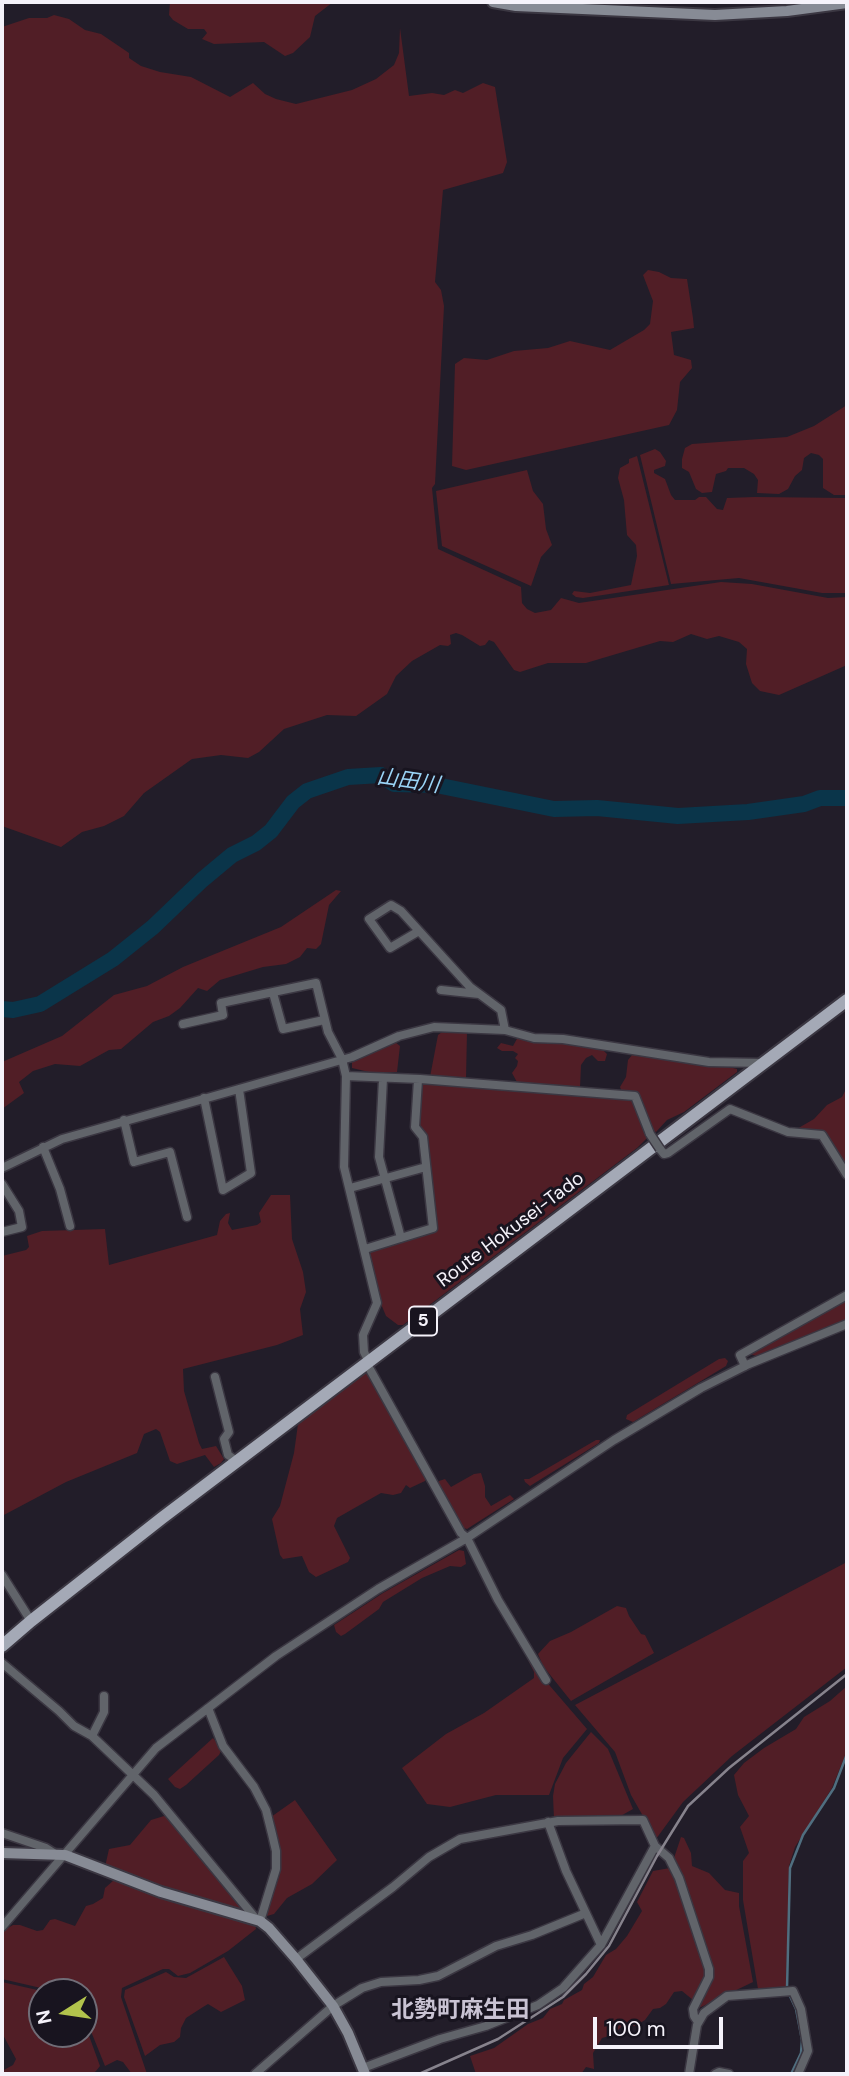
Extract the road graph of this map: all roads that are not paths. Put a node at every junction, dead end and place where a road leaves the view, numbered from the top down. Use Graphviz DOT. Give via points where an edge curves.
graph roads {
  1 [pos="493,2"];
  2 [pos="847,3"];
  3 [pos="514,4"];
  4 [pos="419,931"];
  5 [pos="441,990"];
  6 [pos="273,993"];
  7 [pos="480,994"];
  8 [pos="847,1000"];
  9 [pos="324,1020"];
  10 [pos="183,1024"];
  11 [pos="505,1030"];
  12 [pos="341,1059"];
  13 [pos="764,1062"];
  14 [pos="346,1076"];
  15 [pos="383,1079"];
  16 [pos="418,1080"];
  17 [pos="239,1089"];
  18 [pos="204,1098"];
  19 [pos="124,1120"];
  20 [pos="43,1147"];
  21 [pos="426,1167"];
  22 [pos="2,1168"];
  23 [pos="847,1175"];
  24 [pos="384,1178"];
  25 [pos="2,1184"];
  26 [pos="350,1188"];
  27 [pos="187,1217"];
  28 [pos="70,1226"];
  29 [pos="2,1232"];
  30 [pos="401,1238"];
  31 [pos="365,1249"];
  32 [pos="847,1295"];
  33 [pos="847,1324"];
  34 [pos="368,1363"];
  35 [pos="745,1366"];
  36 [pos="215,1377"];
  37 [pos="237,1461"];
  38 [pos="467,1538"];
  39 [pos="2,1576"];
  40 [pos="30,1621"];
  41 [pos="2,1646"];
  42 [pos="2,1663"];
  43 [pos="546,1680"];
  44 [pos="104,1696"];
  45 [pos="208,1708"];
  46 [pos="92,1736"];
  47 [pos="133,1773"];
  48 [pos="548,1822"];
  49 [pos="2,1833"];
  50 [pos="655,1846"];
  51 [pos="2,1853"];
  52 [pos="62,1855"];
  53 [pos="586,1913"];
  54 [pos="258,1921"];
  55 [pos="2,1927"];
  56 [pos="601,1945"];
  57 [pos="296,1959"];
  58 [pos="333,2006"];
  59 [pos="698,2022"];
  60 [pos="364,2071"];
  61 [pos="255,2074"];
  62 [pos="690,2074"];
  63 [pos="715,2074"];
  64 [pos="729,2074"];
  65 [pos="798,2074"];
  1 -- 3 [label="main road"];
  2 -- 3 [label="main road" via="715,15"];
  4 -- 4 [label="street" via="391,905 369,919 390,948"];
  4 -- 7 [label="street"];
  5 -- 7 [label="street"];
  6 -- 9 [label="street" via="283,1029"];
  6 -- 9 [label="street" via="316,983"];
  6 -- 10 [label="street" via="221,1003 223,1015"];
  7 -- 11 [label="street" via="501,1010"];
  8 -- 13 [label="main road, Route Hokusei-Tado / 5"];
  9 -- 12 [label="street"];
  11 -- 12 [label="street" via="434,1027"];
  11 -- 13 [label="street" via="709,1062"];
  12 -- 14 [label="street"];
  12 -- 17 [label="street"];
  13 -- 34 [label="main road, Route Hokusei-Tado / 5"];
  14 -- 15 [label="street"];
  14 -- 26 [label="street" via="343,1158"];
  15 -- 16 [label="street"];
  15 -- 24 [label="street" via="379,1157"];
  16 -- 21 [label="street" via="415,1127 423,1138"];
  16 -- 23 [label="street, bridge" via="635,1096 650,1134 664,1154 730,1109 788,1132 822,1135"];
  17 -- 18 [label="street"];
  17 -- 18 [label="street" via="251,1173 223,1190"];
  18 -- 19 [label="street"];
  19 -- 20 [label="street"];
  19 -- 27 [label="street" via="134,1162 170,1152"];
  20 -- 22 [label="street"];
  20 -- 28 [label="street"];
  21 -- 24 [label="street"];
  21 -- 30 [label="street" via="433,1228"];
  24 -- 26 [label="street"];
  24 -- 30 [label="street"];
  25 -- 29 [label="street" via="19,1211 22,1227"];
  26 -- 31 [label="street"];
  30 -- 31 [label="street"];
  31 -- 34 [label="street" via="377,1303 362,1341"];
  32 -- 35 [label="street" via="740,1355"];
  33 -- 35 [label="street"];
  34 -- 37 [label="main road, Route Hokusei-Tado / 5"];
  34 -- 38 [label="street"];
  35 -- 38 [label="street" via="635,1427"];
  36 -- 37 [label="street" via="229,1432 224,1439 228,1455"];
  37 -- 40 [label="main road, Route Hokusei-Tado / 5"];
  38 -- 43 [label="street"];
  38 -- 45 [label="street" via="321,1626"];
  39 -- 40 [label="street"];
  40 -- 41 [label="main road, Route Hokusei-Tado / 5"];
  42 -- 46 [label="street" via="74,1726"];
  44 -- 46 [label="street" via="104,1712"];
  45 -- 47 [label="street" via="156,1748"];
  45 -- 54 [label="street" via="223,1746 260,1798 276,1851 276,1869"];
  46 -- 47 [label="street"];
  47 -- 52 [label="street"];
  47 -- 54 [label="street"];
  48 -- 50 [label="street" via="643,1820"];
  48 -- 53 [label="street"];
  48 -- 57 [label="street" via="460,1839 429,1857"];
  49 -- 52 [label="street"];
  50 -- 56 [label="street"];
  50 -- 59 [label="street" via="669,1858 679,1878 709,1969 693,2009"];
  51 -- 52 [label="main road"];
  52 -- 54 [label="main road"];
  52 -- 55 [label="street"];
  53 -- 56 [label="street"];
  53 -- 58 [label="street" via="495,1946 438,1976 381,1982"];
  54 -- 57 [label="main road"];
  56 -- 60 [label="street" via="563,1988 538,2005"];
  57 -- 58 [label="main road"];
  58 -- 60 [label="main road"];
  58 -- 61 [label="street"];
  59 -- 62 [label="street"];
  59 -- 65 [label="street" via="727,1996 793,1991 808,2052"];
  63 -- 64 [label="street"];
}
